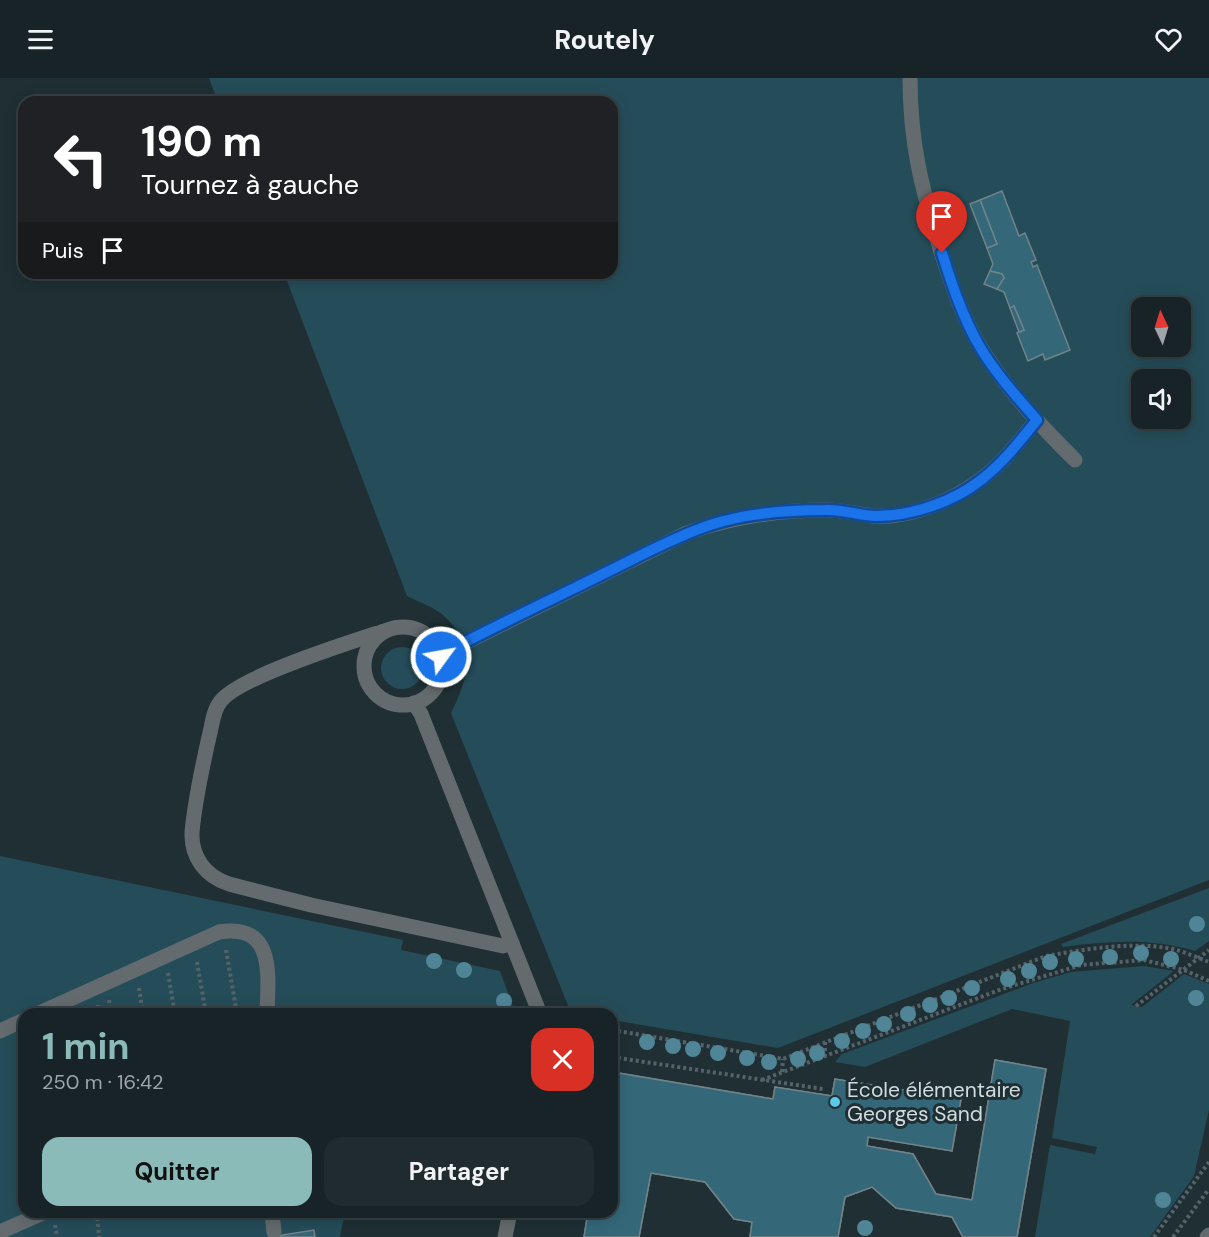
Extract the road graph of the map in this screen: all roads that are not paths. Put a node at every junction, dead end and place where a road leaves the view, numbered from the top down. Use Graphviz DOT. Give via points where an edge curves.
graph roads {
  1 [pos="910,78"];
  2 [pos="1037,420"];
  3 [pos="1075,460"];
  4 [pos="387,630"];
  5 [pos="440,655"];
  6 [pos="414,703"];
  7 [pos="512,943"];
  8 [pos="50,1008"];
  9 [pos="267,1008"];
  10 [pos="538,1008"];
  11 [pos="18,1023"];
  12 [pos="0,1031"];
  13 [pos="32,1218"];
  14 [pos="273,1218"];
  15 [pos="509,1218"];
  16 [pos="0,1232"];
  17 [pos="274,1232"];
  18 [pos="505,1237"];
  1 -- 2 [label="street" via="910,116 923,195 954,291 981,347"];
  2 -- 3 [label="street"];
  2 -- 5 [label="street" via="980,481 923,509 874,516 827,510 772,513 711,525 687,533"];
  4 -- 5 [label="street" via="412,628 423,633 433,641"];
  4 -- 6 [label="street" via="368,648 364,660 369,686 390,703"];
  4 -- 7 [label="street" via="241,684 218,704 192,832 195,853 208,874 229,884 491,944"];
  5 -- 6 [label="street" via="441,676 436,688"];
  6 -- 7 [label="street"];
  7 -- 10 [label="street"];
  8 -- 9 [label="street" via="223,931 239,931 255,938 264,950"];
  11 -- 12 [label="street"];
  13 -- 16 [label="street"];
  14 -- 17 [label="street"];
  15 -- 18 [label="street"];
}
